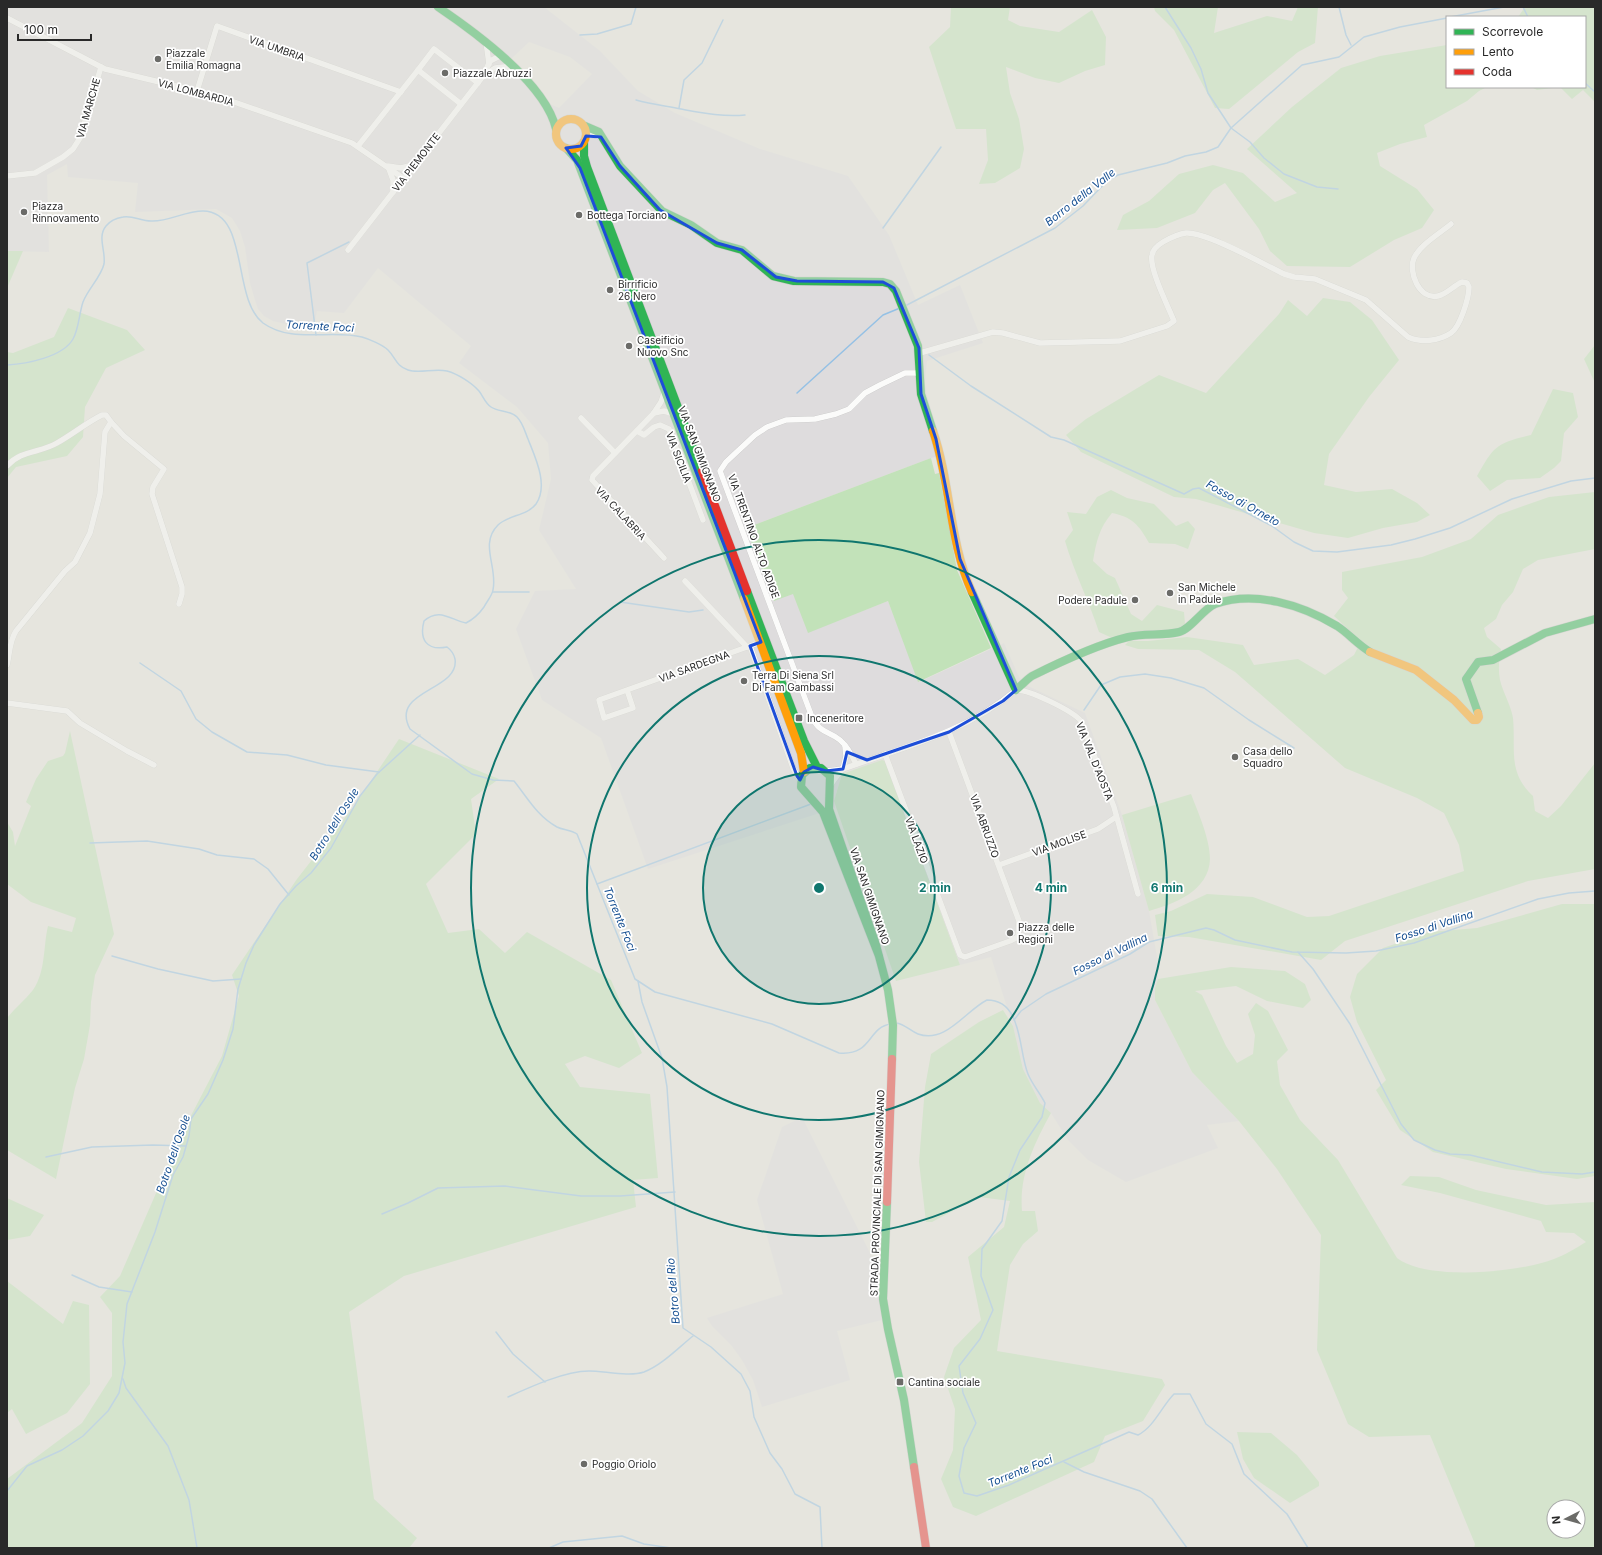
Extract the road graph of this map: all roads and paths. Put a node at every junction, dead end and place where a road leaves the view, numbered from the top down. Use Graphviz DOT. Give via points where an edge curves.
graph roads {
  1 [pos="438,7"];
  2 [pos="7,18"];
  3 [pos="485,40"];
  4 [pos="502,55"];
  5 [pos="488,64"];
  6 [pos="513,66"];
  7 [pos="100,67"];
  8 [pos="418,70"];
  9 [pos="484,75"];
  10 [pos="478,83"];
  11 [pos="197,91"];
  12 [pos="401,92"];
  13 [pos="462,104"];
  14 [pos="546,104"];
  15 [pos="569,118"];
  16 [pos="585,126"];
  17 [pos="556,129"];
  18 [pos="602,137"];
  19 [pos="585,139"];
  20 [pos="358,146"];
  21 [pos="566,148"];
  22 [pos="414,164"];
  23 [pos="386,166"];
  24 [pos="7,176"];
  25 [pos="403,178"];
  26 [pos="393,192"];
  27 [pos="1451,224"];
  28 [pos="348,250"];
  29 [pos="920,353"];
  30 [pos="920,373"];
  31 [pos="665,390"];
  32 [pos="653,414"];
  33 [pos="674,414"];
  34 [pos="581,418"];
  35 [pos="111,422"];
  36 [pos="637,430"];
  37 [pos="615,453"];
  38 [pos="7,466"];
  39 [pos="703,520"];
  40 [pos="664,558"];
  41 [pos="686,581"];
  42 [pos="179,604"];
  43 [pos="1595,619"];
  44 [pos="761,642"];
  45 [pos="748,647"];
  46 [pos="7,665"];
  47 [pos="627,690"];
  48 [pos="1016,690"];
  49 [pos="7,703"];
  50 [pos="950,732"];
  51 [pos="885,754"];
  52 [pos="849,755"];
  53 [pos="867,760"];
  54 [pos="154,764"];
  55 [pos="854,765"];
  56 [pos="817,767"];
  57 [pos="843,769"];
  58 [pos="826,771"];
  59 [pos="804,772"];
  60 [pos="800,780"];
  61 [pos="829,788"];
  62 [pos="811,797"];
  63 [pos="1116,817"];
  64 [pos="999,865"];
  65 [pos="1138,894"];
  66 [pos="1019,921"];
  67 [pos="879,956"];
  68 [pos="926,1548"];
  1 -- 3 [label="main road"];
  2 -- 7 [label="street, VIA LOMBARDIA"];
  3 -- 4 [label="main road"];
  3 -- 5 [label="street, VIA PIEMONTE"];
  4 -- 5 [label="street"];
  4 -- 6 [label="main road"];
  5 -- 9 [label="street, VIA PIEMONTE"];
  6 -- 9 [label="street, VIA PIEMONTE" via="495,68"];
  6 -- 14 [label="main road"];
  7 -- 11 [label="street, VIA LOMBARDIA"];
  7 -- 24 [label="street, VIA MARCHE" via="76,146 63,157 34,173"];
  8 -- 10 [label="street" via="434,49"];
  8 -- 12 [label="street"];
  8 -- 13 [label="street"];
  9 -- 10 [label="street, VIA PIEMONTE"];
  10 -- 13 [label="street, VIA PIEMONTE"];
  11 -- 12 [label="street, VIA UMBRIA" via="217,26"];
  11 -- 20 [label="street, VIA LOMBARDIA"];
  12 -- 20 [label="street"];
  13 -- 22 [label="street, VIA PIEMONTE"];
  14 -- 15 [label="main road"];
  14 -- 17 [label="main road" via="553,116"];
  15 -- 16 [label="main road" via="578,120"];
  15 -- 17 [label="main road" via="562,121"];
  16 -- 18 [label="main road" via="597,130"];
  16 -- 19 [label="main road"];
  17 -- 21 [label="main road" via="557,139"];
  18 -- 19 [label="street" via="594,135"];
  18 -- 29 [label="main road" via="622,168 660,210 691,225 717,243 744,251 773,276 794,281 886,282 894,288 900,299"];
  19 -- 21 [label="main road" via="576,148"];
  19 -- 56 [label="main road, VIA SAN GIMIGNANO" via="583,153 587,167 806,746"];
  20 -- 23 [label="street, VIA LOMBARDIA"];
  21 -- 31 [label="main road, VIA SAN GIMIGNANO" via="580,168"];
  22 -- 23 [label="street" via="401,168"];
  22 -- 25 [label="street, VIA PIEMONTE"];
  23 -- 25 [label="street, VIA LOMBARDIA"];
  23 -- 26 [label="street" via="392,175"];
  25 -- 26 [label="street, VIA PIEMONTE"];
  26 -- 28 [label="street, VIA PIEMONTE"];
  27 -- 29 [label="street" via="1426,244 1416,255 1413,265 1415,280 1423,292 1432,296 1443,295 1462,282 1467,283 1469,287 1455,329 1433,340 1414,340 1408,337 1366,300 1327,283 1284,274 1228,246 1186,233 1157,245 1152,255 1154,270 1174,321 1167,326 1120,342 1040,343 993,332"];
  29 -- 30 [label="main road"];
  30 -- 48 [label="main road" via="921,396 936,439 961,563"];
  30 -- 52 [label="street, VIA TRENTINO ALTO ADIGE" via="903,374 876,387 865,393 850,408 836,414 815,419 783,421 766,428 726,462 720,471 812,717 821,730 844,744"];
  31 -- 32 [label="street, VIA CALABRIA"];
  31 -- 33 [label="main road, VIA SAN GIMIGNANO"];
  32 -- 33 [label="street" via="664,411"];
  32 -- 36 [label="street, VIA CALABRIA"];
  33 -- 44 [label="main road, VIA SAN GIMIGNANO"];
  34 -- 37 [label="street"];
  35 -- 38 [label="street" via="106,415 102,415 56,444 19,456"];
  35 -- 42 [label="street" via="124,436 164,468 153,487 152,494 182,586"];
  35 -- 46 [label="street" via="105,432 100,494 90,533 75,562 10,640 11,650"];
  36 -- 37 [label="street, VIA CALABRIA"];
  36 -- 39 [label="street, VIA SICILIA" via="643,435 657,425 669,429"];
  37 -- 40 [label="street, VIA CALABRIA" via="593,476 592,482"];
  41 -- 45 [label="street"];
  43 -- 48 [label="main road" via="1544,633 1493,660 1478,662 1468,674 1467,685 1479,717 1477,720 1473,720 1454,700 1416,670 1376,655 1357,644 1338,627 1303,609 1253,599 1231,600 1213,605 1181,632 1116,640 1034,675"];
  44 -- 45 [label="street, VIA SARDEGNA"];
  44 -- 59 [label="main road, VIA SAN GIMIGNANO" via="800,748"];
  45 -- 47 [label="street, VIA SARDEGNA"];
  45 -- 60 [label="street" via="793,768"];
  47 -- 47 [label="street, VIA SARDEGNA" via="598,700 604,718 633,708"];
  48 -- 50 [label="street" via="994,707"];
  48 -- 63 [label="street, VIA VAL D'AOSTA" via="1027,691 1080,720"];
  49 -- 54 [label="street" via="67,711 80,723"];
  50 -- 51 [label="street"];
  50 -- 64 [label="street, VIA ABRUZZO"];
  51 -- 53 [label="street"];
  51 -- 66 [label="street, VIA LAZIO" via="960,955 965,957 1018,937"];
  52 -- 53 [label="street"];
  52 -- 55 [label="street, VIA TRENTINO ALTO ADIGE"];
  52 -- 57 [label="street, VIA TRENTINO ALTO ADIGE"];
  53 -- 55 [label="street"];
  55 -- 57 [label="street"];
  56 -- 58 [label="main road"];
  56 -- 59 [label="main road" via="808,768"];
  57 -- 58 [label="street"];
  57 -- 61 [label="street"];
  58 -- 61 [label="main road, VIA SAN GIMIGNANO" via="830,777"];
  59 -- 60 [label="main road"];
  60 -- 62 [label="main road, VIA SAN GIMIGNANO" via="803,790"];
  61 -- 62 [label="main road" via="819,797"];
  61 -- 67 [label="main road, VIA SAN GIMIGNANO" via="830,812"];
  62 -- 67 [label="main road, VIA SAN GIMIGNANO" via="818,803 824,815"];
  63 -- 64 [label="street, VIA MOLISE" via="1098,829"];
  63 -- 65 [label="street, VIA VAL D'AOSTA"];
  64 -- 66 [label="street, VIA ABRUZZO"];
  67 -- 68 [label="main road, STRADA PROVINCIALE DI SAN GIMIGNANO" via="888,982 893,1033 883,1290 887,1330 907,1416 913,1474"];
}
